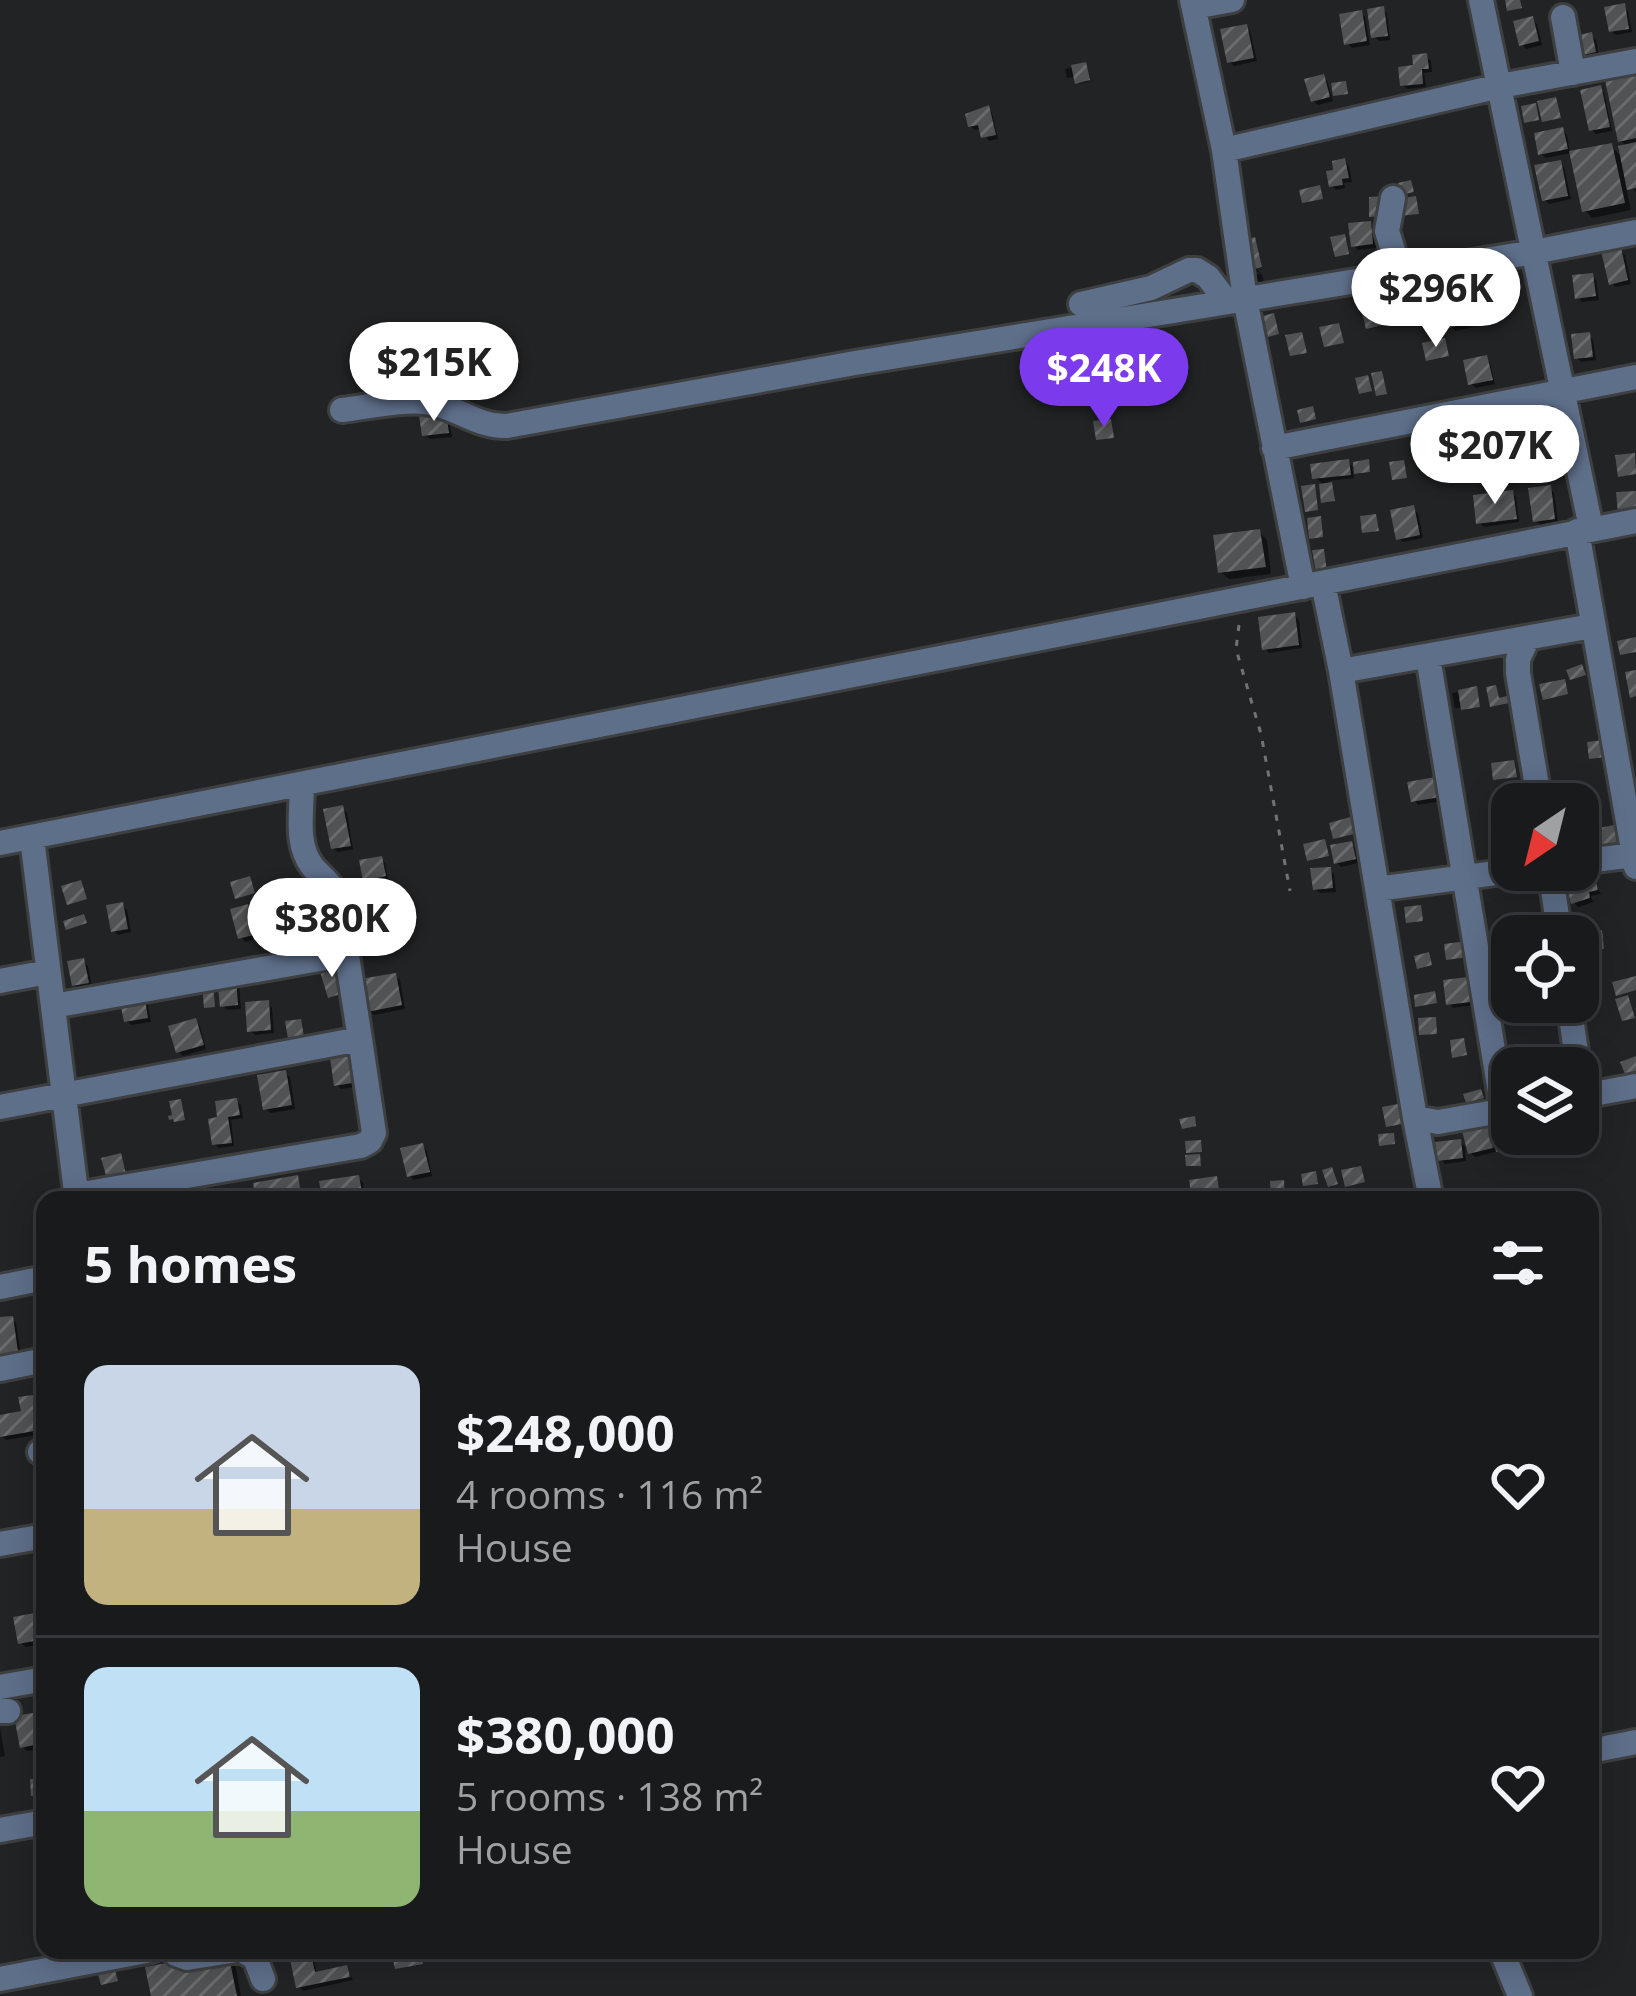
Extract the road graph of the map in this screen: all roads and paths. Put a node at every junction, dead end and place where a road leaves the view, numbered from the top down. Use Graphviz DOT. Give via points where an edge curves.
graph roads {
  1 [pos="1232,0"];
  2 [pos="1481,0"];
  3 [pos="1193,4"];
  4 [pos="1563,17"];
  5 [pos="1636,61"];
  6 [pos="1573,73"];
  7 [pos="1500,86"];
  8 [pos="1224,150"];
  9 [pos="1393,198"];
  10 [pos="1636,232"];
  11 [pos="1534,252"];
  12 [pos="1400,274"];
  13 [pos="1236,300"];
  14 [pos="1081,304"];
  15 [pos="1636,377"];
  16 [pos="1563,389"];
  17 [pos="342,410"];
  18 [pos="1274,448"];
  19 [pos="1636,521"];
  20 [pos="1584,530"];
  21 [pos="1313,585"];
  22 [pos="1254,597"];
  23 [pos="1592,626"];
  24 [pos="1528,638"];
  25 [pos="1428,657"];
  26 [pos="1340,671"];
  27 [pos="1536,783"];
  28 [pos="302,785"];
  29 [pos="32,838"];
  30 [pos="0,843"];
  31 [pos="1635,861"];
  32 [pos="1599,862"];
  33 [pos="1491,874"];
  34 [pos="1465,878"];
  35 [pos="1290,890"];
  36 [pos="1377,890"];
  37 [pos="347,954"];
  38 [pos="48,972"];
  39 [pos="0,981"];
  40 [pos="52,1006"];
  41 [pos="360,1039"];
  42 [pos="1496,1047"];
  43 [pos="1636,1086"];
  44 [pos="1599,1093"];
  45 [pos="64,1095"];
  46 [pos="0,1107"];
  47 [pos="1491,1113"];
  48 [pos="1415,1118"];
  49 [pos="75,1191"];
  50 [pos="110,1191"];
  51 [pos="1429,1191"];
  52 [pos="36,1280"];
  53 [pos="0,1287"];
  54 [pos="36,1362"];
  55 [pos="0,1369"];
  56 [pos="36,1538"];
  57 [pos="0,1544"];
  58 [pos="36,1684"];
  59 [pos="3,1703"];
  60 [pos="1636,1742"];
  61 [pos="1599,1748"];
  62 [pos="36,1824"];
  63 [pos="0,1830"];
  64 [pos="104,1959"];
  65 [pos="255,1959"];
  66 [pos="1505,1959"];
  67 [pos="0,1979"];
  68 [pos="263,1979"];
  69 [pos="1520,1996"];
  1 -- 3 [label="street"];
  2 -- 7 [label="street"];
  3 -- 8 [label="street"];
  4 -- 6 [label="street"];
  5 -- 6 [label="street"];
  6 -- 7 [label="street"];
  7 -- 8 [label="street"];
  7 -- 11 [label="street"];
  8 -- 13 [label="street"];
  9 -- 12 [label="street" via="1387,231"];
  10 -- 11 [label="street"];
  11 -- 12 [label="street"];
  11 -- 16 [label="street"];
  12 -- 13 [label="street"];
  13 -- 14 [label="street" via="1189,271"];
  13 -- 17 [label="street" via="507,426 433,403"];
  13 -- 18 [label="street"];
  15 -- 16 [label="street"];
  16 -- 18 [label="street"];
  16 -- 20 [label="street"];
  18 -- 21 [label="street"];
  19 -- 20 [label="street"];
  20 -- 21 [label="street"];
  20 -- 23 [label="street"];
  21 -- 22 [label="street"];
  21 -- 26 [label="street"];
  22 -- 28 [label="street"];
  22 -- 35 [label="path" via="1236,649 1262,734"];
  23 -- 24 [label="street"];
  23 -- 31 [label="street"];
  24 -- 25 [label="street"];
  24 -- 27 [label="street" via="1518,673"];
  25 -- 26 [label="street"];
  25 -- 34 [label="street"];
  26 -- 36 [label="street"];
  28 -- 29 [label="street"];
  28 -- 37 [label="street" via="302,845 338,898"];
  29 -- 30 [label="street"];
  29 -- 38 [label="street"];
  31 -- 32 [label="street"];
  33 -- 34 [label="street"];
  34 -- 36 [label="street"];
  34 -- 42 [label="street"];
  36 -- 48 [label="street"];
  37 -- 40 [label="street"];
  37 -- 41 [label="street"];
  38 -- 39 [label="street"];
  38 -- 40 [label="street"];
  40 -- 45 [label="street"];
  41 -- 45 [label="street"];
  41 -- 50 [label="street" via="370,1141"];
  43 -- 44 [label="street"];
  45 -- 46 [label="street"];
  45 -- 49 [label="street"];
  47 -- 48 [label="street"];
  48 -- 51 [label="street"];
  52 -- 53 [label="street"];
  54 -- 55 [label="street"];
  56 -- 57 [label="street"];
  58 -- 59 [label="street"];
  60 -- 61 [label="street"];
  62 -- 63 [label="street"];
  64 -- 67 [label="street"];
  65 -- 68 [label="street"];
  66 -- 69 [label="street"];
}
